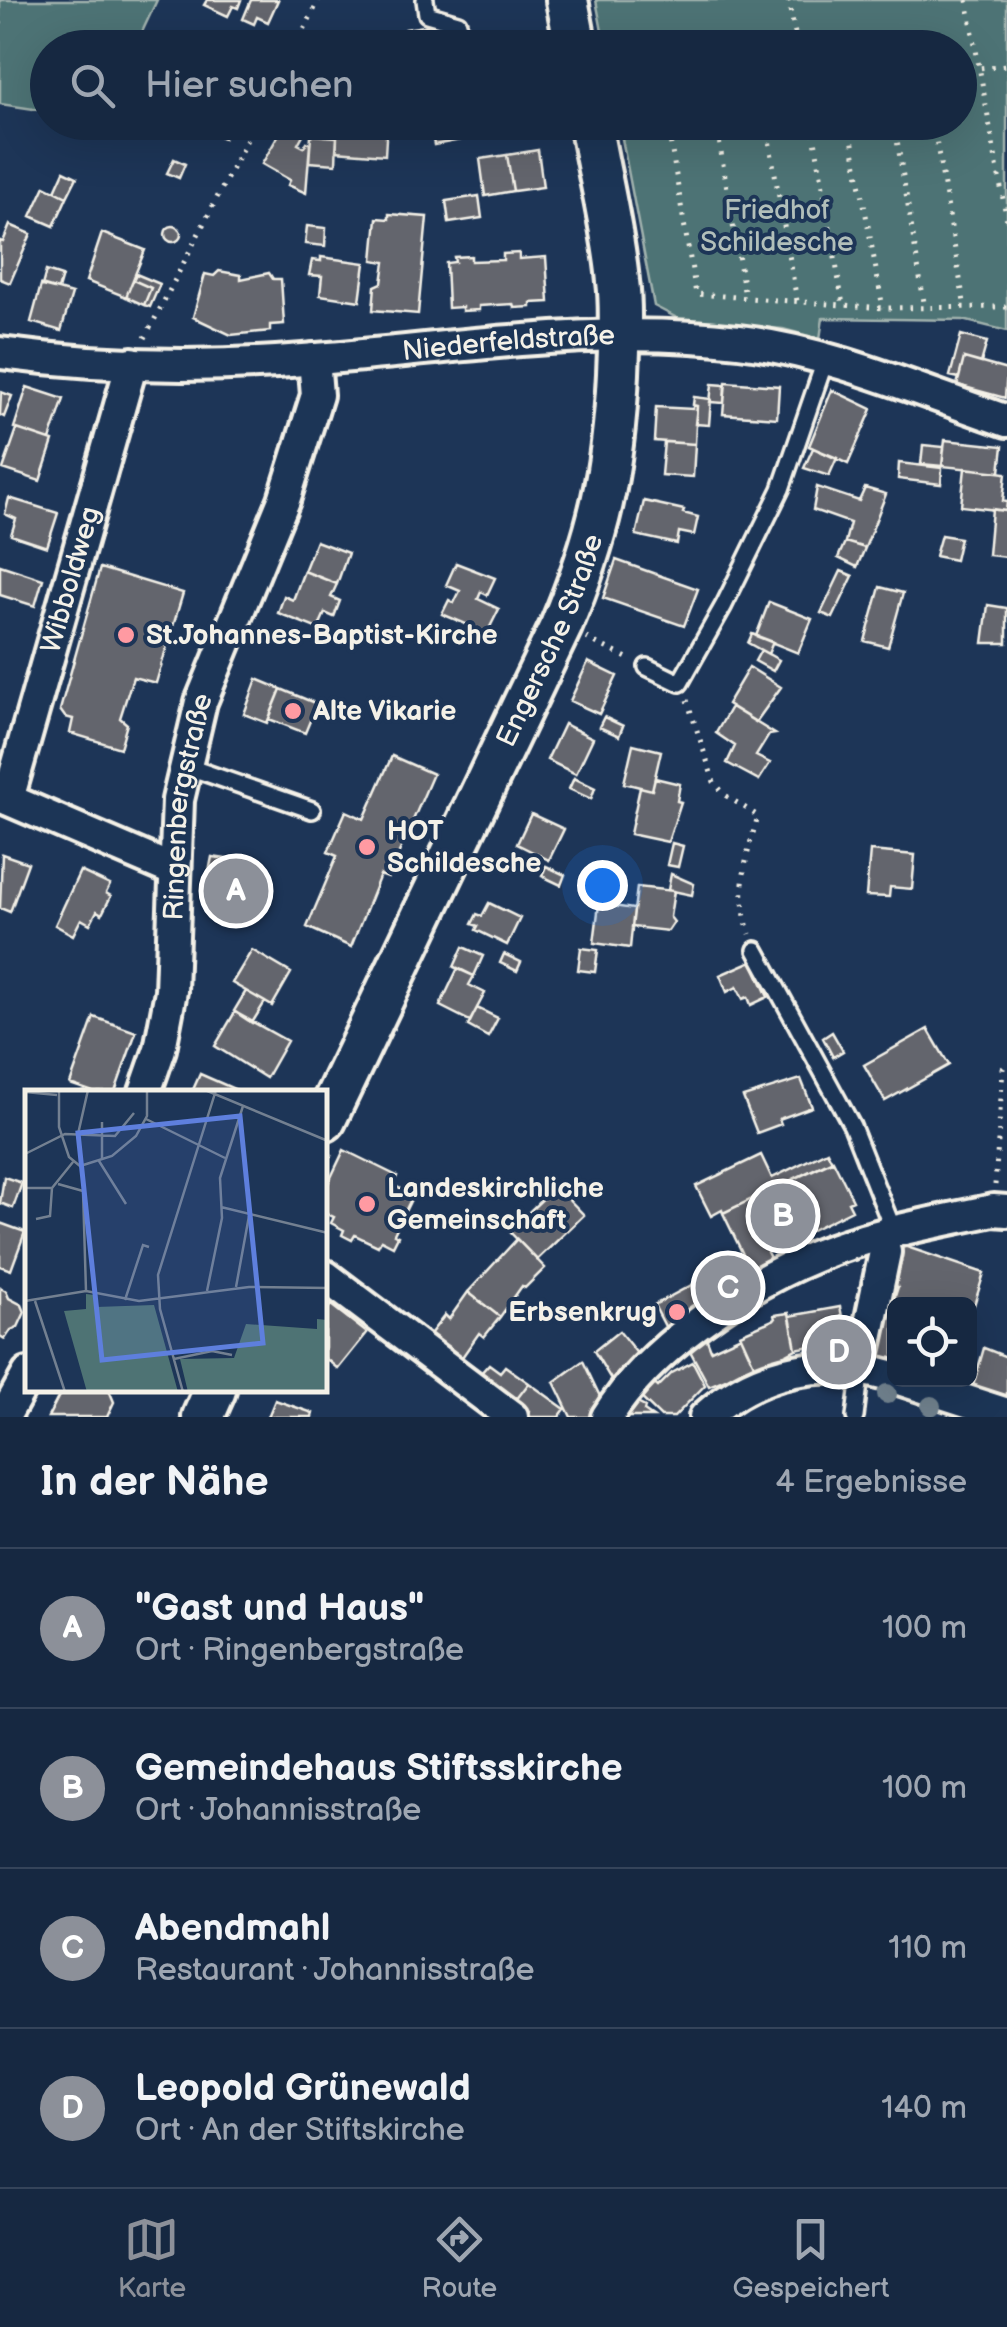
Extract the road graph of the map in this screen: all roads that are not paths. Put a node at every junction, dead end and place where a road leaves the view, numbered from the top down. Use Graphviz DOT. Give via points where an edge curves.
graph roads {
  1 [pos="425,0"];
  2 [pos="567,0"];
  3 [pos="459,30"];
  4 [pos="573,30"];
  5 [pos="593,140"];
  6 [pos="620,334"];
  7 [pos="0,354"];
  8 [pos="826,358"];
  9 [pos="314,360"];
  10 [pos="132,363"];
  11 [pos="1007,421"];
  12 [pos="647,667"];
  13 [pos="186,766"];
  14 [pos="4,797"];
  15 [pos="312,810"];
  16 [pos="175,871"];
  17 [pos="756,950"];
  18 [pos="147,1090"];
  19 [pos="328,1114"];
  20 [pos="1000,1210"];
  21 [pos="887,1234"];
  22 [pos="328,1278"];
  23 [pos="861,1367"];
  24 [pos="887,1375"];
  25 [pos="25,1379"];
  26 [pos="924,1387"];
  27 [pos="214,1392"];
  28 [pos="1007,1414"];
  29 [pos="4,1417"];
  30 [pos="204,1417"];
  31 [pos="512,1417"];
  32 [pos="607,1417"];
  33 [pos="705,1417"];
  34 [pos="855,1417"];
  1 -- 3 [label="lane" via="427,14 458,23"];
  2 -- 4 [label="main road"];
  5 -- 6 [label="main road, Engersche Straße" via="618,282"];
  6 -- 8 [label="street, Niederfeldstraße" via="740,341"];
  6 -- 9 [label="street, Niederfeldstraße"];
  6 -- 19 [label="main road, Engersche Straße" via="615,437 588,563"];
  7 -- 10 [label="street, Niederfeldstraße"];
  8 -- 11 [label="street, Niederfeldstraße"];
  8 -- 12 [label="lane" via="781,489 680,684"];
  9 -- 10 [label="street, Niederfeldstraße"];
  9 -- 13 [label="street, Ringenbergstraße" via="317,395 301,447 201,702"];
  10 -- 14 [label="street, Wibboldweg"];
  13 -- 15 [label="lane"];
  13 -- 16 [label="street, Ringenbergstraße"];
  14 -- 16 [label="street"];
  16 -- 18 [label="street, Ringenbergstraße" via="171,991"];
  17 -- 21 [label="lane" via="852,1126"];
  20 -- 21 [label="street"];
  21 -- 23 [label="street"];
  21 -- 32 [label="street" via="815,1256 682,1334"];
  22 -- 31 [label="street"];
  23 -- 24 [label="street"];
  23 -- 33 [label="street" via="820,1365 779,1375"];
  23 -- 34 [label="lane"];
  25 -- 29 [label="street"];
  26 -- 28 [label="street"];
  27 -- 30 [label="main road"];
}
